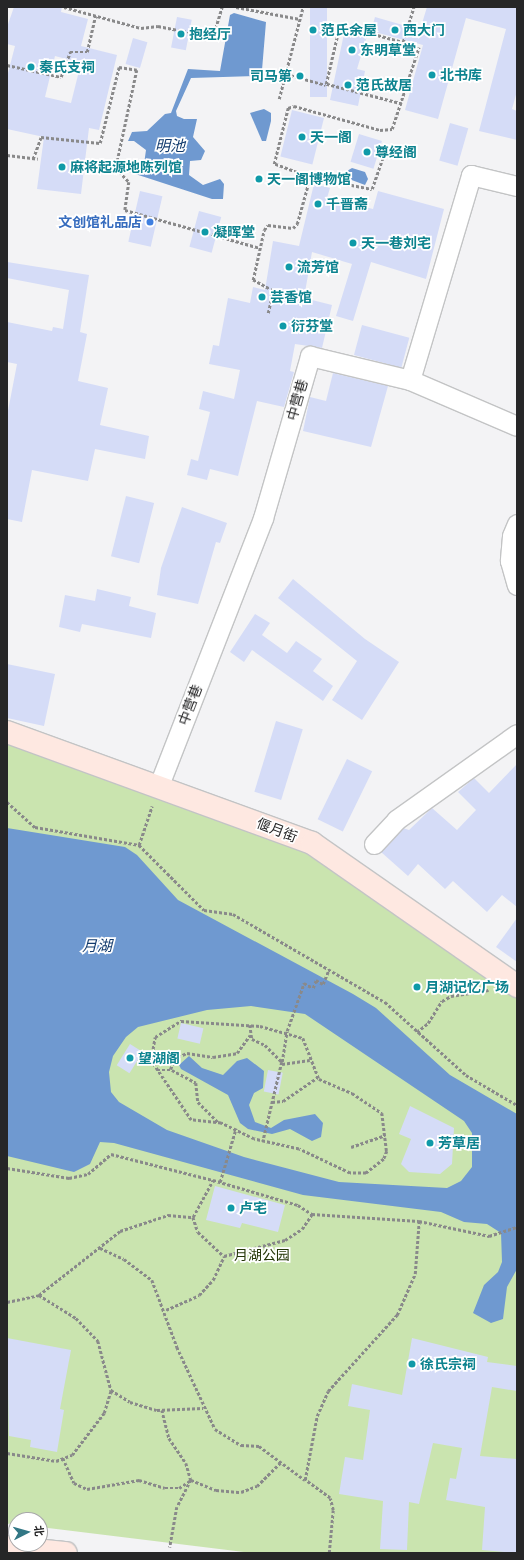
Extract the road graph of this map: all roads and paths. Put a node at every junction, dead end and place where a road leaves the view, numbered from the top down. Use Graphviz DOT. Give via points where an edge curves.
graph roads {
  1 [pos="64,7"];
  2 [pos="222,7"];
  3 [pos="236,7"];
  4 [pos="303,7"];
  5 [pos="414,7"];
  6 [pos="95,16"];
  7 [pos="300,19"];
  8 [pos="419,47"];
  9 [pos="7,64"];
  10 [pos="286,74"];
  11 [pos="327,85"];
  12 [pos="279,99"];
  13 [pos="402,104"];
  14 [pos="384,154"];
  15 [pos="7,155"];
  16 [pos="33,159"];
  17 [pos="38,159"];
  18 [pos="306,176"];
  19 [pos="517,186"];
  20 [pos="260,248"];
  21 [pos="268,313"];
  22 [pos="410,380"];
  23 [pos="517,426"];
  24 [pos="517,524"];
  25 [pos="517,585"];
  26 [pos="7,732"];
  27 [pos="515,739"];
  28 [pos="156,794"];
  29 [pos="7,802"];
  30 [pos="374,844"];
  31 [pos="139,845"];
  32 [pos="329,970"];
  33 [pos="517,986"];
  34 [pos="493,987"];
  35 [pos="250,1025"];
  36 [pos="287,1031"];
  37 [pos="416,1032"];
  38 [pos="251,1034"];
  39 [pos="310,1060"];
  40 [pos="282,1063"];
  41 [pos="170,1069"];
  42 [pos="158,1070"];
  43 [pos="318,1077"];
  44 [pos="272,1102"];
  45 [pos="517,1105"];
  46 [pos="218,1122"];
  47 [pos="236,1128"];
  48 [pos="386,1135"];
  49 [pos="263,1142"];
  50 [pos="351,1147"];
  51 [pos="7,1168"];
  52 [pos="213,1180"];
  53 [pos="220,1182"];
  54 [pos="312,1214"];
  55 [pos="193,1217"];
  56 [pos="419,1221"];
  57 [pos="517,1227"];
  58 [pos="100,1248"];
  59 [pos="224,1256"];
  60 [pos="39,1294"];
  61 [pos="7,1302"];
  62 [pos="166,1310"];
  63 [pos="111,1390"];
  64 [pos="203,1408"];
  65 [pos="162,1410"];
  66 [pos="7,1453"];
  67 [pos="63,1458"];
  68 [pos="281,1462"];
  69 [pos="191,1480"];
  70 [pos="305,1480"];
  71 [pos="7,1547"];
  72 [pos="170,1547"];
  73 [pos="66,1553"];
  74 [pos="329,1553"];
  1 -- 6 [label="path"];
  2 -- 6 [label="path" via="214,33 208,36 158,26 141,28"];
  3 -- 7 [label="path"];
  4 -- 7 [label="path"];
  5 -- 11 [label="path" via="403,42 344,26 339,28"];
  6 -- 9 [label="path" via="87,52 70,52 61,77"];
  7 -- 10 [label="path"];
  8 -- 13 [label="path"];
  10 -- 11 [label="path"];
  10 -- 12 [label="path"];
  11 -- 13 [label="path"];
  13 -- 18 [label="path" via="394,128 387,131 290,107 274,164"];
  14 -- 18 [label="path" via="372,189"];
  15 -- 16 [label="path"];
  16 -- 17 [label="path"];
  16 -- 20 [label="path" via="41,136 100,143 119,68 137,70 116,168 129,182 124,210"];
  18 -- 20 [label="path" via="309,181 297,224 293,228 268,225"];
  19 -- 22 [label="street" via="471,175"];
  20 -- 21 [label="path" via="253,280 273,291"];
  22 -- 23 [label="street"];
  22 -- 28 [label="street, 中营巷" via="310,356 263,518"];
  24 -- 25 [label="street" via="512,536 510,561"];
  26 -- 28 [label="street, 偃月街"];
  27 -- 30 [label="street" via="396,820"];
  28 -- 31 [label="path"];
  28 -- 33 [label="street, 偃月街" via="312,843"];
  29 -- 31 [label="path" via="35,827"];
  31 -- 32 [label="path" via="204,910 233,914"];
  32 -- 36 [label="path" via="323,984 316,980 313,988 304,983"];
  32 -- 37 [label="path" via="385,1002"];
  34 -- 37 [label="path" via="456,994 442,1001 428,1023"];
  35 -- 36 [label="path"];
  35 -- 38 [label="path"];
  35 -- 42 [label="path" via="177,1023 152,1040"];
  36 -- 39 [label="path" via="308,1043"];
  36 -- 40 [label="path"];
  37 -- 45 [label="path" via="466,1075"];
  38 -- 40 [label="path"];
  38 -- 41 [label="path" via="237,1053 213,1057 186,1053 178,1057"];
  39 -- 40 [label="path"];
  39 -- 43 [label="path"];
  40 -- 44 [label="path"];
  41 -- 42 [label="path"];
  41 -- 46 [label="path" via="196,1083 198,1102 211,1112"];
  42 -- 46 [label="path" via="191,1120"];
  43 -- 44 [label="path" via="283,1101"];
  43 -- 48 [label="path" via="373,1105 382,1113"];
  44 -- 49 [label="path"];
  46 -- 47 [label="path"];
  47 -- 49 [label="path"];
  47 -- 53 [label="path"];
  48 -- 49 [label="path" via="384,1158 376,1168 360,1174 300,1149"];
  48 -- 50 [label="path"];
  51 -- 52 [label="path" via="69,1178 88,1174 111,1154"];
  52 -- 53 [label="path"];
  52 -- 55 [label="path"];
  53 -- 54 [label="path" via="298,1205"];
  54 -- 56 [label="path"];
  54 -- 59 [label="path" via="302,1229 285,1240"];
  55 -- 58 [label="path" via="168,1215 132,1225"];
  55 -- 59 [label="path" via="198,1232"];
  56 -- 57 [label="path" via="489,1236"];
  56 -- 70 [label="path" via="415,1274 397,1315 328,1391 310,1442"];
  58 -- 60 [label="path"];
  58 -- 62 [label="path" via="124,1259 152,1280"];
  59 -- 62 [label="path" via="213,1280 199,1295"];
  60 -- 61 [label="path"];
  60 -- 63 [label="path" via="76,1318 98,1341"];
  62 -- 64 [label="path"];
  63 -- 65 [label="path" via="130,1402"];
  63 -- 67 [label="path" via="104,1413 89,1437 72,1455"];
  64 -- 65 [label="path"];
  64 -- 68 [label="path" via="215,1429 228,1439 241,1446 259,1446"];
  65 -- 69 [label="path" via="169,1438 186,1463"];
  66 -- 67 [label="path" via="56,1461"];
  67 -- 69 [label="path" via="74,1483 87,1489 139,1480 165,1488 179,1488"];
  68 -- 69 [label="path" via="257,1486 241,1492 216,1490"];
  68 -- 70 [label="path"];
  69 -- 72 [label="path" via="177,1507"];
  70 -- 74 [label="path" via="330,1498 333,1510"];
  71 -- 73 [label="street"];
}
